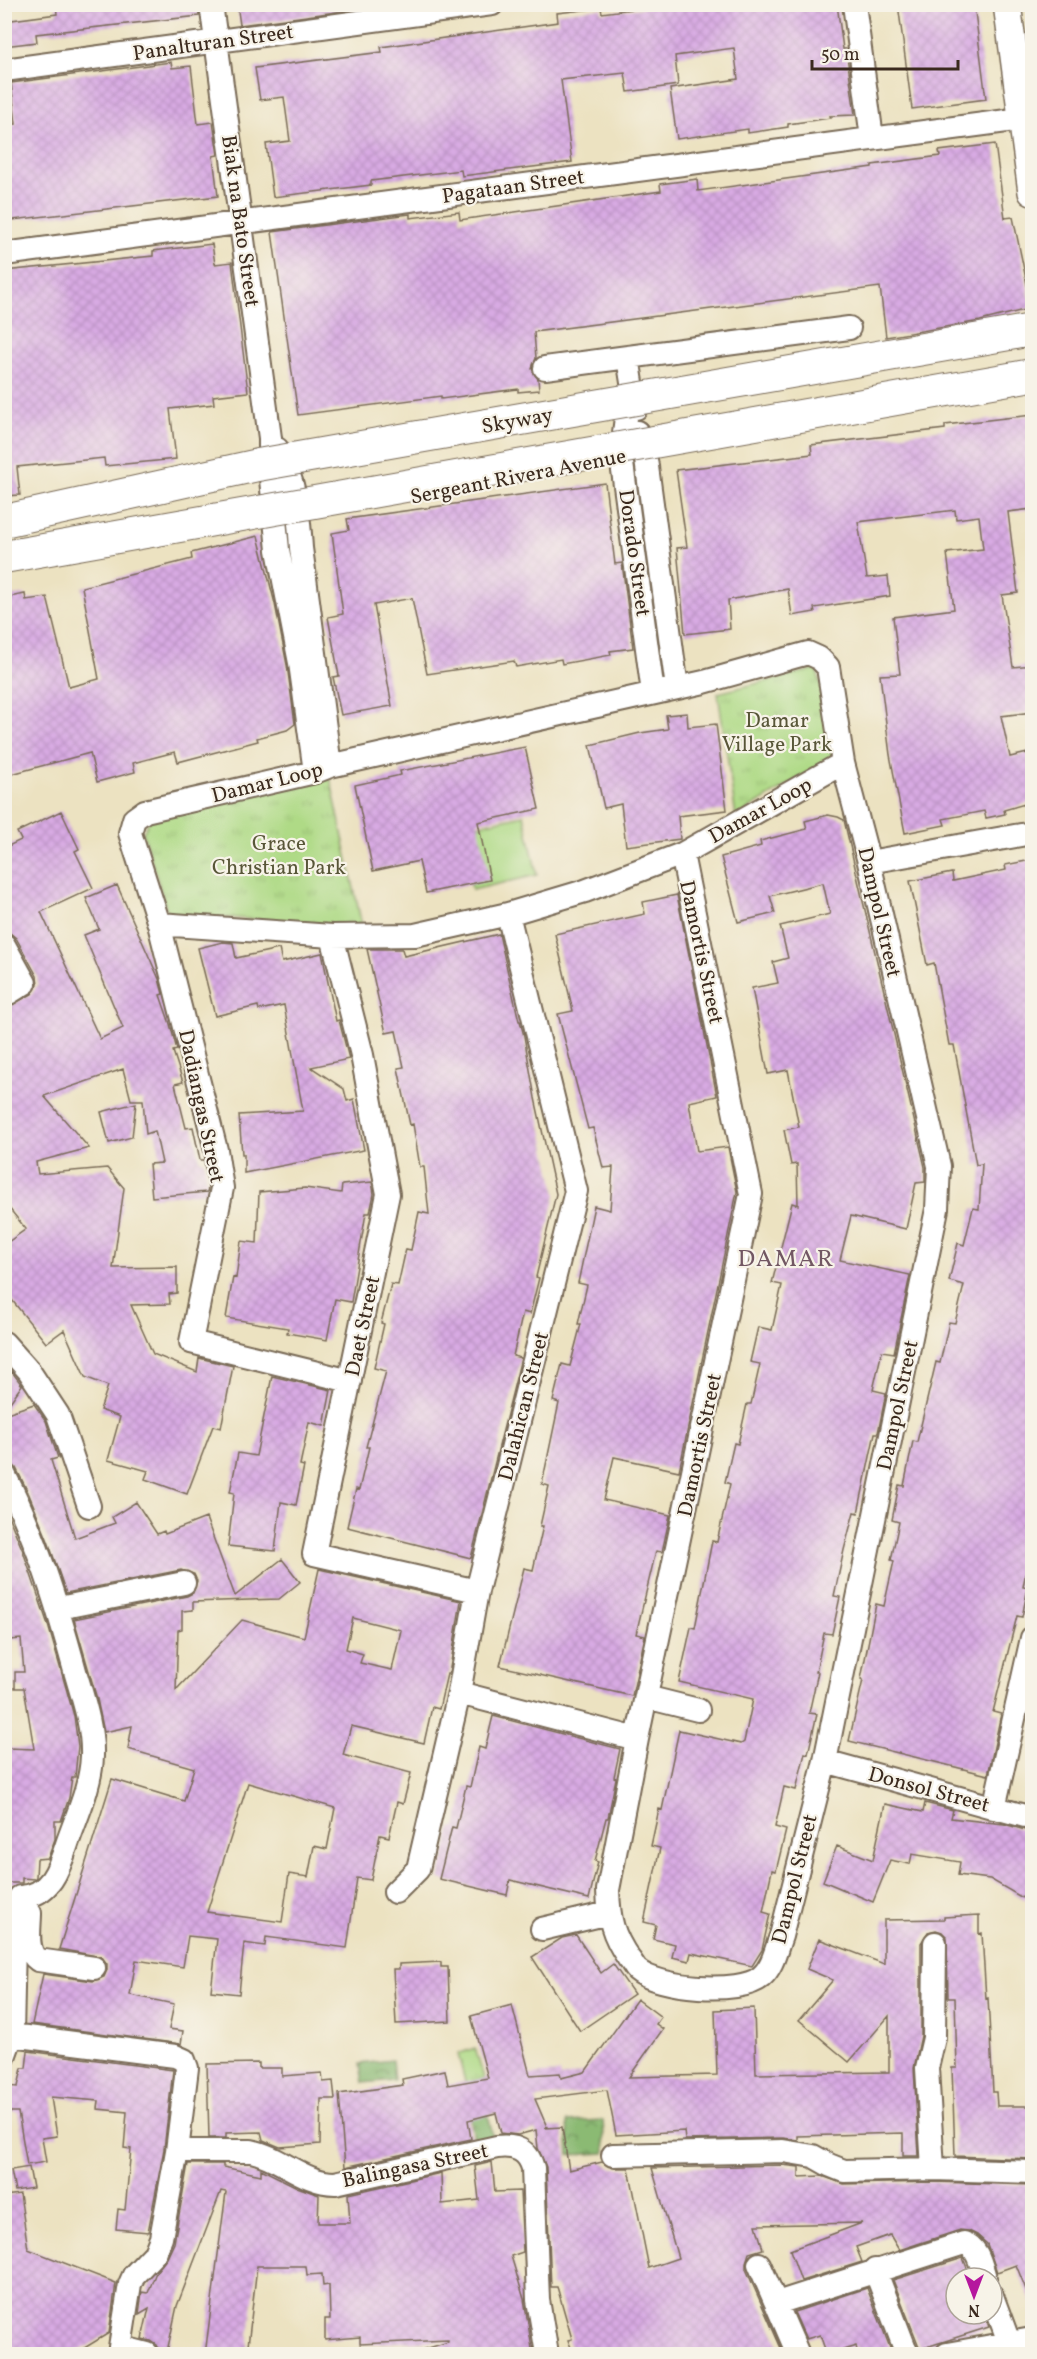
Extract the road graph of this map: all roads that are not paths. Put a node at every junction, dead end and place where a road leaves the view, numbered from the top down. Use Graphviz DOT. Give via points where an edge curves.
graph roads {
  1 [pos="211,4"];
  2 [pos="492,4"];
  3 [pos="854,4"];
  4 [pos="1007,4"];
  5 [pos="216,42"];
  6 [pos="4,70"];
  7 [pos="1022,119"];
  8 [pos="872,138"];
  9 [pos="1032,192"];
  10 [pos="241,222"];
  11 [pos="4,254"];
  12 [pos="849,328"];
  13 [pos="1032,330"];
  14 [pos="1032,340"];
  15 [pos="628,357"];
  16 [pos="545,368"];
  17 [pos="1032,375"];
  18 [pos="1032,382"];
  19 [pos="631,409"];
  20 [pos="633,454"];
  21 [pos="279,468"];
  22 [pos="4,513"];
  23 [pos="288,519"];
  24 [pos="4,521"];
  25 [pos="4,557"];
  26 [pos="4,573"];
  27 [pos="677,688"];
  28 [pos="653,693"];
  29 [pos="843,763"];
  30 [pos="323,769"];
  31 [pos="134,819"];
  32 [pos="1032,833"];
  33 [pos="682,854"];
  34 [pos="869,862"];
  35 [pos="508,914"];
  36 [pos="159,924"];
  37 [pos="332,936"];
  38 [pos="4,945"];
  39 [pos="4,996"];
  40 [pos="4,1342"];
  41 [pos="350,1381"];
  42 [pos="4,1473"];
  43 [pos="10,1500"];
  44 [pos="88,1506"];
  45 [pos="184,1583"];
  46 [pos="477,1592"];
  47 [pos="59,1608"];
  48 [pos="1032,1638"];
  49 [pos="459,1693"];
  50 [pos="646,1697"];
  51 [pos="698,1710"];
  52 [pos="637,1739"];
  53 [pos="825,1761"];
  54 [pos="994,1808"];
  55 [pos="1032,1818"];
  56 [pos="395,1892"];
  57 [pos="18,1893"];
  58 [pos="609,1913"];
  59 [pos="542,1929"];
  60 [pos="935,1943"];
  61 [pos="94,1968"];
  62 [pos="696,1987"];
  63 [pos="12,2035"];
  64 [pos="4,2057"];
  65 [pos="177,2151"];
  66 [pos="613,2155"];
  67 [pos="933,2169"];
  68 [pos="1032,2172"];
  69 [pos="759,2264"];
  70 [pos="981,2266"];
  71 [pos="875,2270"];
  72 [pos="777,2303"];
  73 [pos="1004,2326"];
  74 [pos="1032,2339"];
  75 [pos="1010,2342"];
  76 [pos="114,2351"];
  77 [pos="147,2355"];
  78 [pos="547,2355"];
  79 [pos="798,2355"];
  80 [pos="906,2355"];
  81 [pos="947,2355"];
  1 -- 5 [label="street, Biak na Bato Street"];
  2 -- 5 [label="street, Panalturan Street"];
  3 -- 8 [label="street"];
  4 -- 7 [label="main road"];
  5 -- 6 [label="street, Panalturan Street"];
  5 -- 10 [label="street, Biak na Bato Street"];
  7 -- 8 [label="street, Pagataan Street"];
  7 -- 9 [label="main road"];
  8 -- 10 [label="street, Pagataan Street"];
  10 -- 11 [label="street, Pagataan Street"];
  10 -- 21 [label="street, Biak na Bato Street" via="270,438"];
  12 -- 15 [label="street"];
  13 -- 24 [label="highway, Skyway, bridge" via="258,465"];
  14 -- 19 [label="main road"];
  15 -- 16 [label="street"];
  15 -- 19 [label="street, Dorado Street"];
  17 -- 25 [label="highway, bridge"];
  18 -- 20 [label="main road, Sergeant Rivera Avenue"];
  19 -- 20 [label="street, Dorado Street"];
  19 -- 21 [label="main road"];
  20 -- 23 [label="main road, Sergeant Rivera Avenue"];
  20 -- 27 [label="street, Dorado Street"];
  20 -- 28 [label="street, Dorado Street"];
  21 -- 22 [label="main road"];
  21 -- 23 [label="street, Biak na Bato Street"];
  23 -- 26 [label="main road, Sergeant Rivera Avenue"];
  23 -- 30 [label="street, Biak na Bato Street" via="278,550"];
  27 -- 28 [label="street, Damar Loop"];
  27 -- 29 [label="street, Damar Loop" via="808,653 828,667"];
  28 -- 30 [label="street, Damar Loop"];
  29 -- 33 [label="street, Damar Loop"];
  29 -- 34 [label="street, Dampol Street"];
  30 -- 31 [label="street, Damar Loop" via="145,811"];
  31 -- 36 [label="street, Dadiangas Street" via="130,833"];
  32 -- 34 [label="street"];
  33 -- 35 [label="street, Damar Loop" via="585,891"];
  33 -- 50 [label="street, Damortis Street" via="751,1194"];
  34 -- 53 [label="street, Dampol Street" via="939,1166 937,1209"];
  35 -- 37 [label="street, Damar Loop" via="415,935"];
  35 -- 46 [label="street, Dalahican Street" via="576,1191"];
  36 -- 37 [label="street, Damar Loop"];
  36 -- 41 [label="street, Dadiangas Street" via="222,1188 191,1342"];
  37 -- 41 [label="street, Daet Street" via="362,1055 388,1194"];
  38 -- 39 [label="street" via="25,983"];
  40 -- 44 [label="street" via="58,1414"];
  41 -- 46 [label="street, Daet Street" via="314,1554"];
  42 -- 43 [label="street"];
  43 -- 47 [label="street"];
  45 -- 47 [label="street"];
  46 -- 49 [label="street, Dalahican Street"];
  47 -- 57 [label="street" via="88,1718 90,1778 50,1884"];
  48 -- 54 [label="street"];
  49 -- 52 [label="street"];
  49 -- 56 [label="street, Dalahican Street" via="418,1869"];
  50 -- 51 [label="street"];
  50 -- 52 [label="street, Damortis Street"];
  52 -- 58 [label="street, Damortis Street" via="608,1890"];
  53 -- 54 [label="street, Donsol Street"];
  53 -- 62 [label="street, Dampol Street" via="772,1961 761,1977 732,1988"];
  54 -- 55 [label="street, Donsol Street"];
  57 -- 61 [label="street" via="33,1956"];
  57 -- 63 [label="street"];
  58 -- 59 [label="street"];
  58 -- 62 [label="street, Damortis Street" via="616,1940 638,1971 665,1982"];
  60 -- 67 [label="street" via="934,2038 927,2068"];
  63 -- 64 [label="street"];
  63 -- 65 [label="street" via="184,2060 187,2068"];
  65 -- 76 [label="street" via="161,2238 155,2253 130,2284"];
  65 -- 78 [label="street, Balingasa Street" via="261,2153 317,2181 336,2183 497,2147 522,2150 533,2168 538,2300"];
  66 -- 67 [label="street" via="783,2151 813,2156 844,2170"];
  67 -- 68 [label="street"];
  69 -- 72 [label="street"];
  70 -- 71 [label="street" via="975,2250 964,2243"];
  71 -- 72 [label="street"];
  71 -- 80 [label="street"];
  72 -- 79 [label="street"];
  73 -- 75 [label="street"];
  74 -- 75 [label="street"];
  75 -- 81 [label="street"];
  76 -- 77 [label="street"];
}
